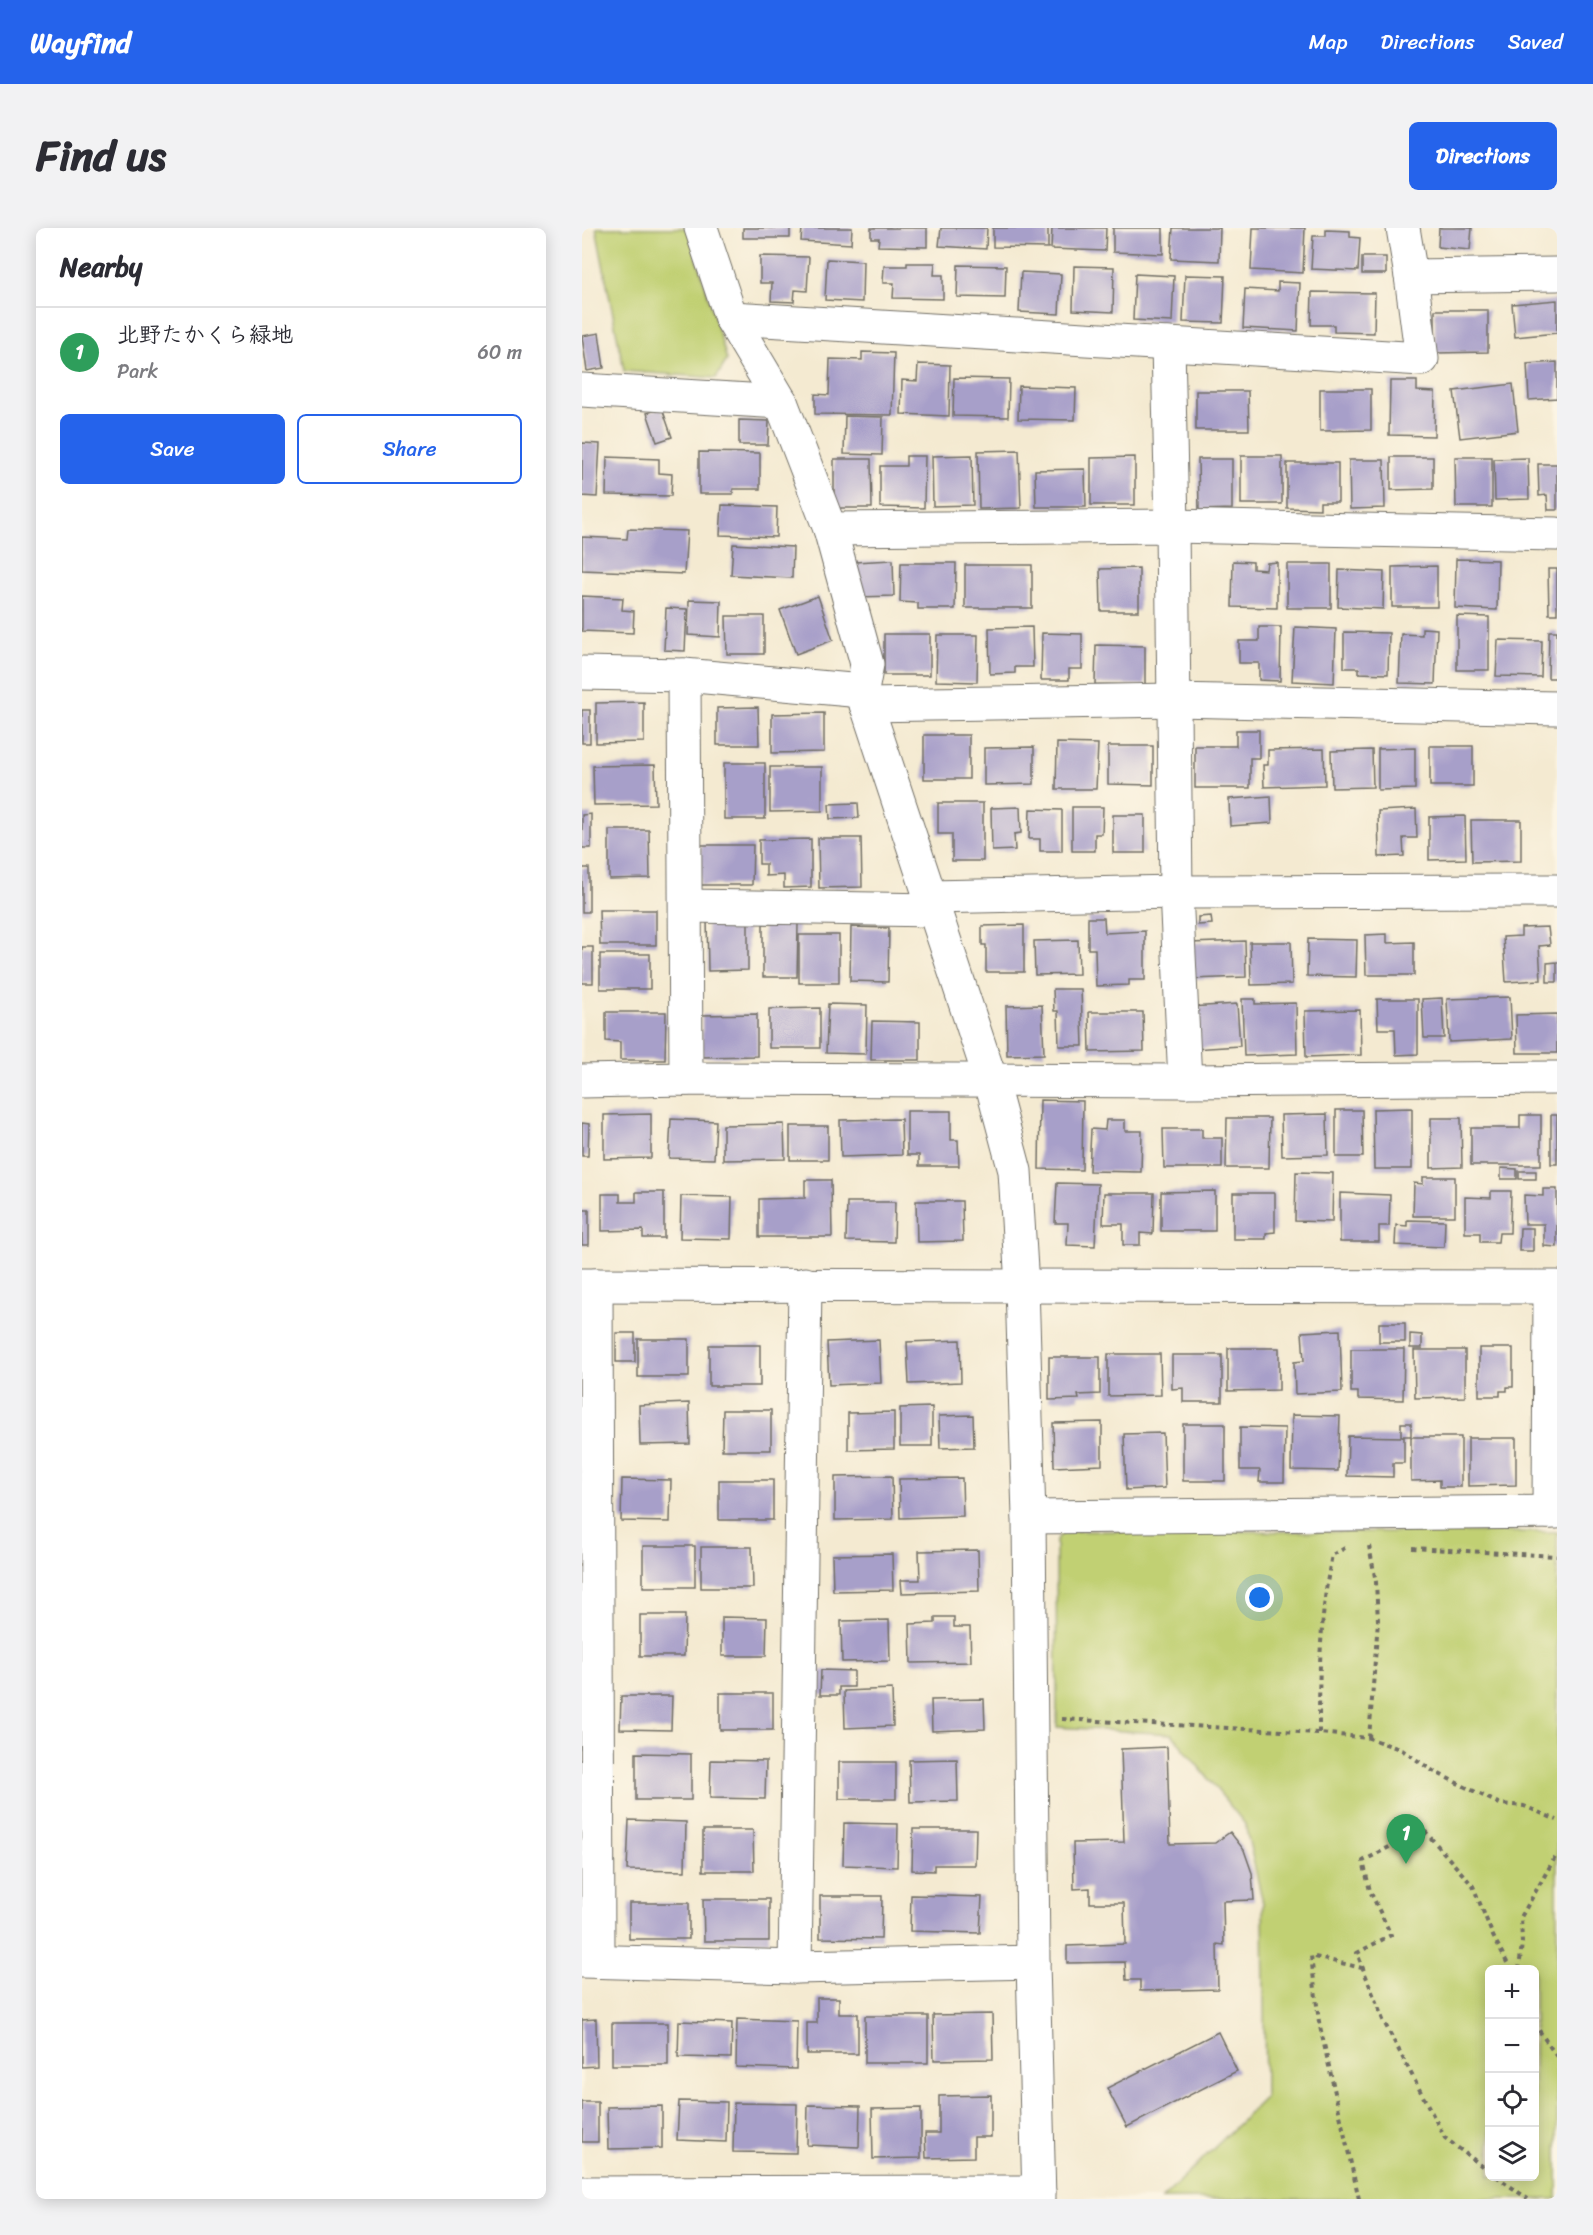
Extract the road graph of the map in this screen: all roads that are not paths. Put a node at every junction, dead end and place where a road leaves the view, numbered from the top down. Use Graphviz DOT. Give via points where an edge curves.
graph roads {
  1 [pos="701,228"];
  2 [pos="1403,228"];
  3 [pos="1557,274"];
  4 [pos="1411,276"];
  5 [pos="731,318"];
  6 [pos="1168,344"];
  7 [pos="582,390"];
  8 [pos="781,402"];
  9 [pos="1172,526"];
  10 [pos="830,530"];
  11 [pos="1557,534"];
  12 [pos="582,672"];
  13 [pos="684,675"];
  14 [pos="864,698"];
  15 [pos="1174,700"];
  16 [pos="1557,708"];
  17 [pos="1557,891"];
  18 [pos="1176,892"];
  19 [pos="932,904"];
  20 [pos="686,906"];
  21 [pos="1557,1078"];
  22 [pos="686,1079"];
  23 [pos="582,1081"];
  24 [pos="991,1081"];
  25 [pos="1185,1081"];
  26 [pos="805,1284"];
  27 [pos="589,1285"];
  28 [pos="1022,1286"];
  29 [pos="1554,1288"];
  30 [pos="1553,1512"];
  31 [pos="1029,1517"];
  32 [pos="590,1961"];
  33 [pos="1033,1962"];
  34 [pos="795,1967"];
  35 [pos="582,2193"];
  36 [pos="1039,2196"];
  1 -- 5 [label="street"];
  2 -- 4 [label="street"];
  3 -- 4 [label="street"];
  4 -- 6 [label="street" via="1422,359"];
  5 -- 6 [label="street"];
  5 -- 8 [label="street"];
  6 -- 9 [label="street"];
  7 -- 8 [label="street"];
  8 -- 10 [label="street"];
  9 -- 10 [label="street"];
  9 -- 11 [label="street"];
  9 -- 15 [label="street"];
  10 -- 14 [label="street" via="867,664"];
  12 -- 13 [label="street"];
  13 -- 14 [label="street"];
  13 -- 20 [label="street"];
  14 -- 15 [label="street"];
  14 -- 19 [label="street"];
  15 -- 16 [label="street"];
  15 -- 18 [label="street"];
  17 -- 18 [label="street"];
  18 -- 19 [label="street"];
  18 -- 25 [label="street"];
  19 -- 20 [label="street"];
  19 -- 24 [label="street"];
  20 -- 22 [label="street"];
  21 -- 25 [label="street"];
  22 -- 23 [label="street"];
  22 -- 24 [label="street"];
  24 -- 25 [label="street"];
  24 -- 28 [label="street" via="1015,1172"];
  26 -- 27 [label="street"];
  26 -- 28 [label="street"];
  26 -- 34 [label="street"];
  27 -- 32 [label="street"];
  28 -- 29 [label="street"];
  28 -- 31 [label="street"];
  29 -- 30 [label="street"];
  30 -- 31 [label="street"];
  31 -- 33 [label="street"];
  32 -- 34 [label="street"];
  33 -- 34 [label="street"];
  33 -- 36 [label="street"];
  35 -- 36 [label="street"];
}
